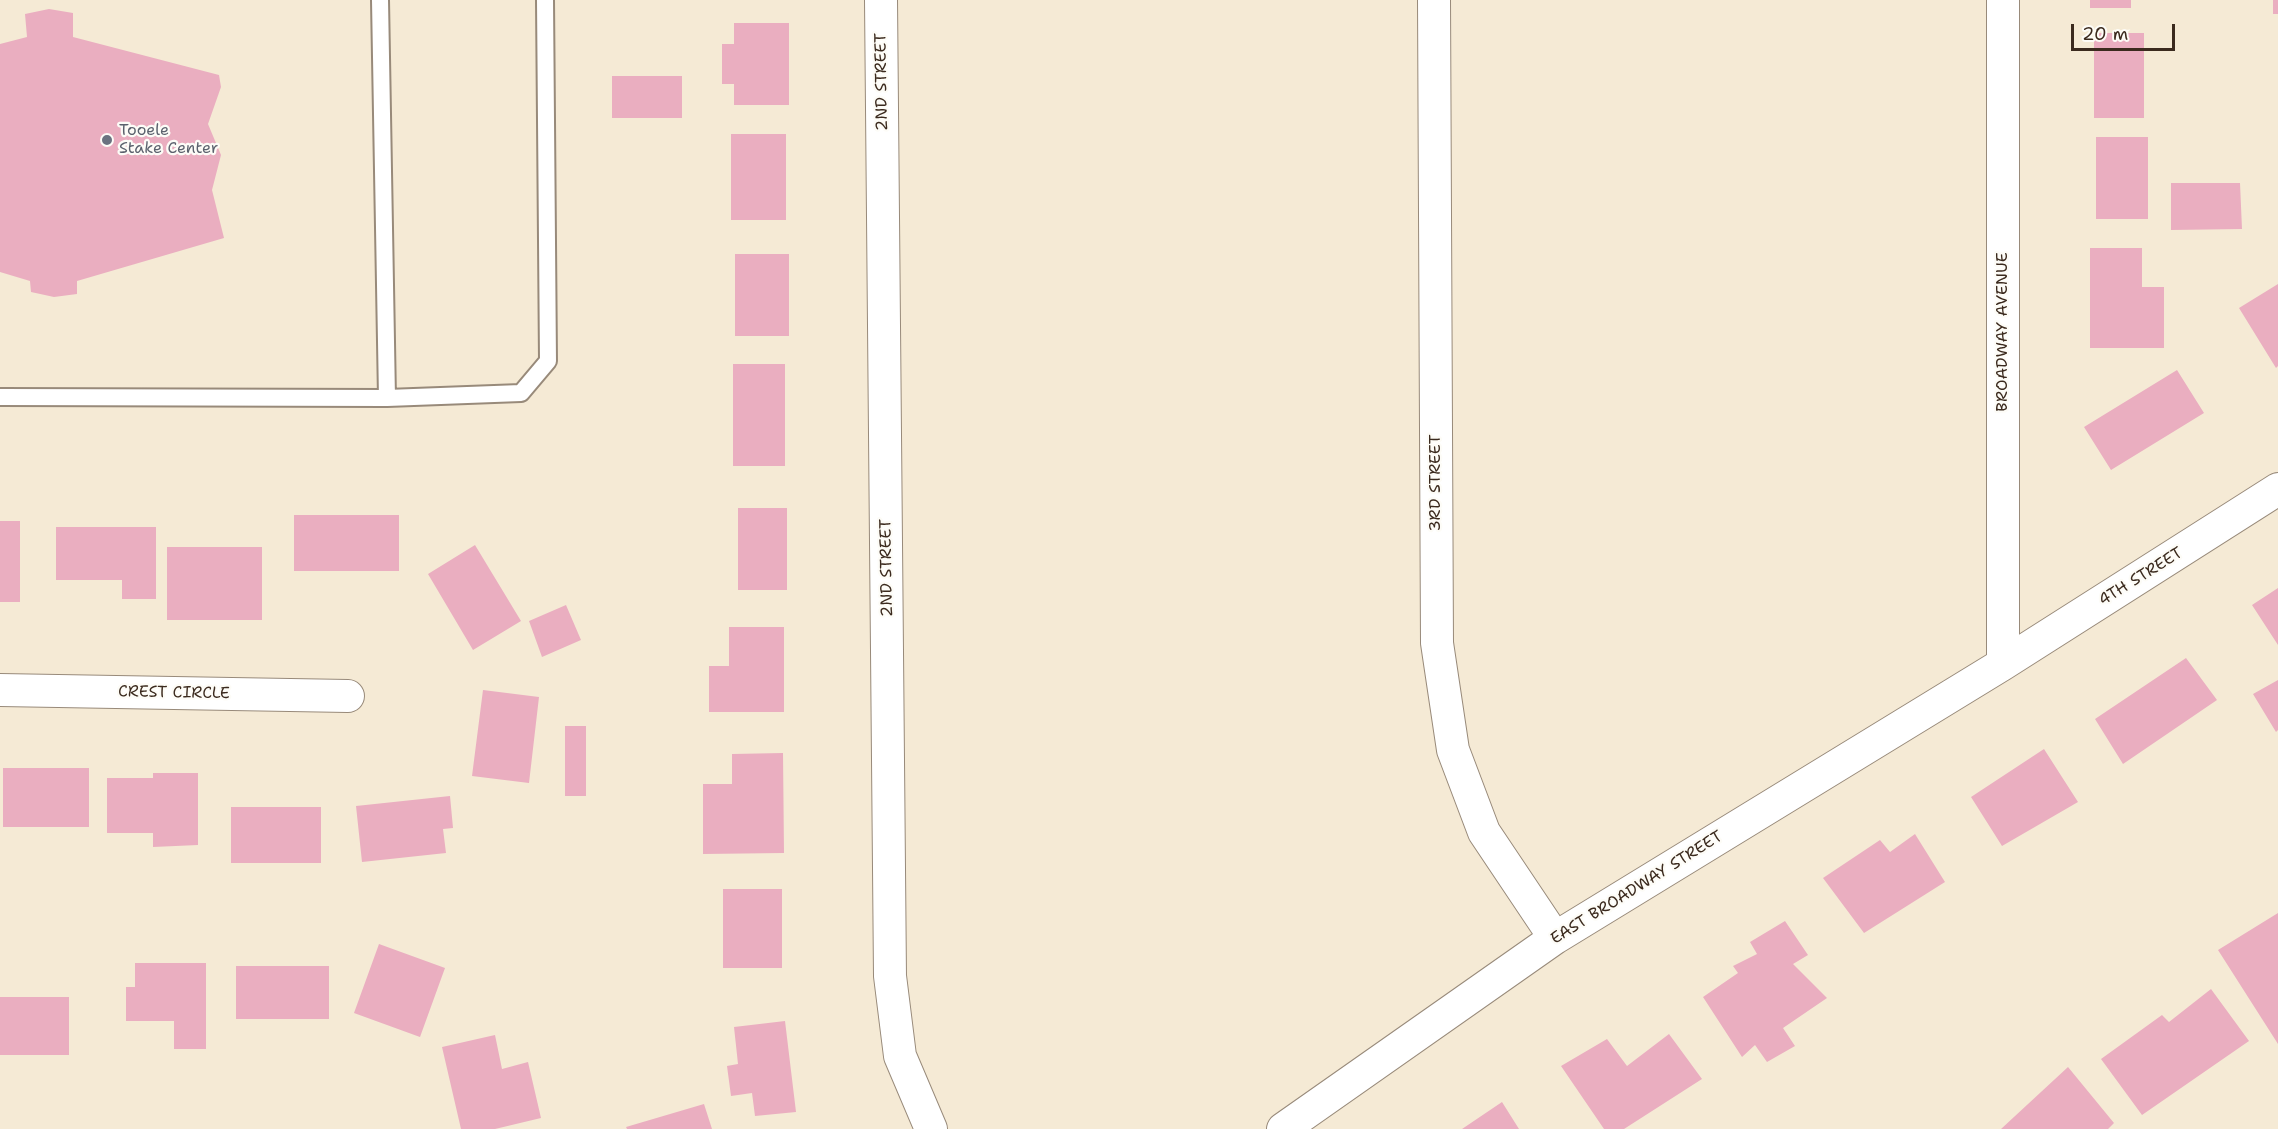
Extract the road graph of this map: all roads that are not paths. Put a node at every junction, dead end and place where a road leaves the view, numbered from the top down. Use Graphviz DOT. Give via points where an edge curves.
graph roads {
  1 [pos="380,0"];
  2 [pos="545,0"];
  3 [pos="881,0"];
  4 [pos="1434,0"];
  5 [pos="2002,0"];
  6 [pos="0,397"];
  7 [pos="387,398"];
  8 [pos="2278,489"];
  9 [pos="2003,664"];
  10 [pos="0,690"];
  11 [pos="348,696"];
  12 [pos="1555,938"];
  13 [pos="1301,1124"];
  14 [pos="931,1129"];
  1 -- 7 [label="lane"];
  2 -- 7 [label="lane" via="548,361 521,393"];
  3 -- 14 [label="street, 2ND STREET" via="890,975 900,1056"];
  4 -- 12 [label="street, 3RD STREET" via="1437,643 1453,750 1484,832"];
  5 -- 9 [label="street, BROADWAY AVENUE"];
  6 -- 7 [label="lane"];
  8 -- 9 [label="street, 4TH STREET"];
  9 -- 12 [label="street, EAST BROADWAY STREET"];
  10 -- 11 [label="street, CREST CIRCLE"];
  12 -- 13 [label="street, EAST BROADWAY STREET"];
}
